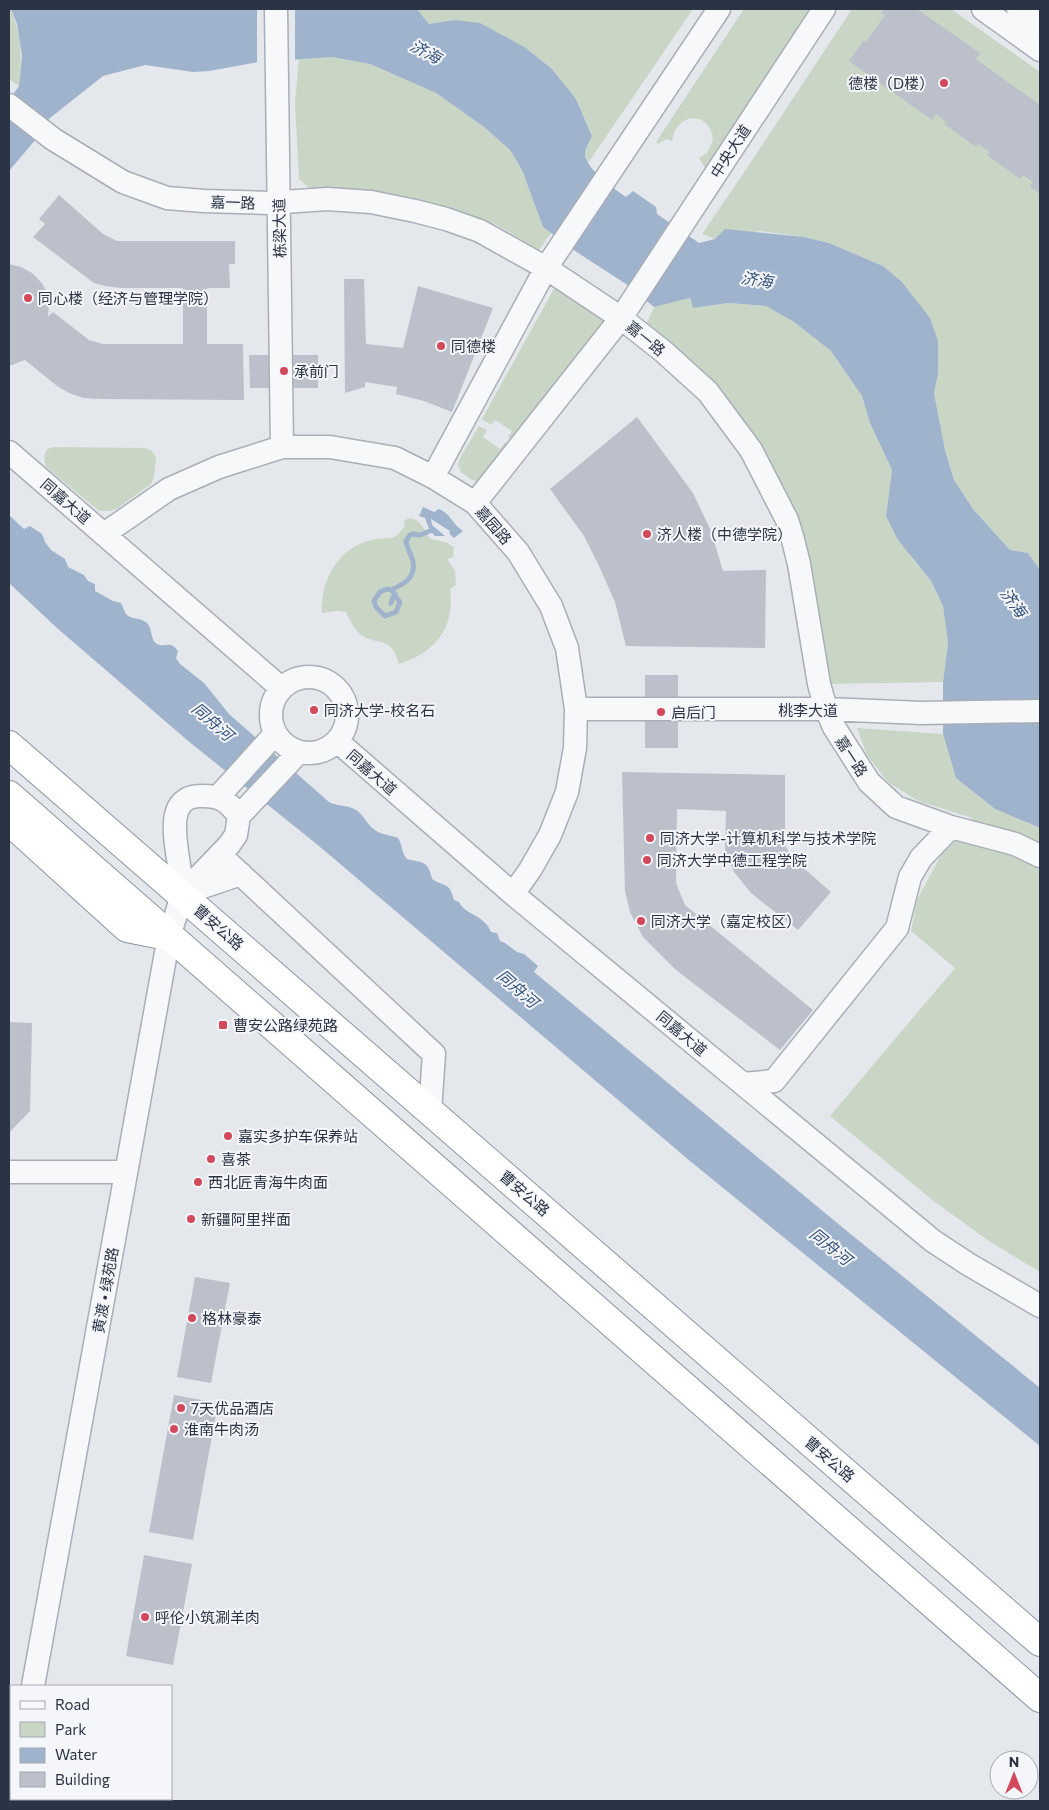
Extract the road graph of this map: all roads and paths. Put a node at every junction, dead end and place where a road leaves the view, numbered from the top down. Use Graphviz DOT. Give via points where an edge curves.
graph roads {
  1 [pos="276,9"];
  2 [pos="720,9"];
  3 [pos="824,9"];
  4 [pos="983,9"];
  5 [pos="1018,9"];
  6 [pos="1040,24"];
  7 [pos="1040,50"];
  8 [pos="9,105"];
  9 [pos="279,202"];
  10 [pos="546,268"];
  11 [pos="621,318"];
  12 [pos="282,447"];
  13 [pos="9,452"];
  14 [pos="433,477"];
  15 [pos="475,503"];
  16 [pos="104,534"];
  17 [pos="282,688"];
  18 [pos="576,709"];
  19 [pos="826,709"];
  20 [pos="1040,711"];
  21 [pos="270,739"];
  22 [pos="337,741"];
  23 [pos="9,745"];
  24 [pos="293,758"];
  25 [pos="9,795"];
  26 [pos="218,797"];
  27 [pos="238,816"];
  28 [pos="9,821"];
  29 [pos="951,827"];
  30 [pos="220,855"];
  31 [pos="1040,856"];
  32 [pos="241,874"];
  33 [pos="182,894"];
  34 [pos="513,894"];
  35 [pos="169,936"];
  36 [pos="743,1084"];
  37 [pos="430,1110"];
  38 [pos="9,1172"];
  39 [pos="126,1172"];
  40 [pos="1040,1306"];
  41 [pos="1040,1642"];
  42 [pos="33,1685"];
  43 [pos="1040,1698"];
  1 -- 9 [label="street, 栋梁大道"];
  2 -- 10 [label="street"];
  3 -- 11 [label="street, 中央大道"];
  4 -- 7 [label="street"];
  5 -- 6 [label="street"];
  8 -- 9 [label="street, 嘉一路" via="53,139 123,182 167,198"];
  9 -- 10 [label="street, 嘉一路" via="327,199 371,202 415,211 480,231"];
  9 -- 12 [label="street, 栋梁大道"];
  10 -- 11 [label="street, 嘉一路"];
  10 -- 14 [label="street"];
  11 -- 15 [label="street"];
  11 -- 19 [label="street, 嘉一路" via="708,392 751,450 792,536"];
  12 -- 14 [label="street, 嘉园路" via="330,447 395,458"];
  12 -- 16 [label="street, 嘉园路" via="219,467 170,489"];
  13 -- 16 [label="street, 同嘉大道"];
  14 -- 15 [label="street, 嘉园路"];
  15 -- 18 [label="street, 嘉园路" via="518,552 551,606 567,648"];
  16 -- 17 [label="street, 同嘉大道"];
  17 -- 21 [label="street" via="270,710"];
  17 -- 22 [label="street" via="305,676 319,677 336,687 346,704 347,717"];
  18 -- 19 [label="street, 桃李大道"];
  18 -- 34 [label="street, 嘉园路" via="576,748 566,792 550,835"];
  19 -- 20 [label="street, 桃李大道" via="930,713"];
  19 -- 29 [label="street, 嘉一路" via="870,782 896,807"];
  21 -- 24 [label="street" via="281,741"];
  21 -- 26 [label="street"];
  22 -- 24 [label="street" via="318,752"];
  22 -- 34 [label="street, 同嘉大道"];
  23 -- 33 [label="highway, 曹安公路"];
  24 -- 27 [label="street"];
  25 -- 35 [label="highway"];
  26 -- 27 [label="street" via="229,804"];
  26 -- 33 [label="street" via="195,796 177,808 175,831"];
  27 -- 30 [label="street" via="236,835"];
  28 -- 35 [label="highway" via="127,928"];
  29 -- 31 [label="street, 嘉一路" via="1016,844"];
  29 -- 36 [label="street" via="921,858 910,876 897,928 774,1081"];
  30 -- 32 [label="street"];
  30 -- 33 [label="street"];
  32 -- 33 [label="street"];
  32 -- 37 [label="street" via="434,1054"];
  33 -- 35 [label="street, 黄渡 • 绿苑路"];
  33 -- 37 [label="highway, 曹安公路"];
  34 -- 36 [label="street, 同嘉大道"];
  35 -- 39 [label="street, 黄渡 • 绿苑路"];
  35 -- 43 [label="highway"];
  36 -- 40 [label="street, 同嘉大道" via="933,1241"];
  37 -- 41 [label="highway, 曹安公路"];
  38 -- 39 [label="street"];
  39 -- 42 [label="street, 黄渡 • 绿苑路"];
}
